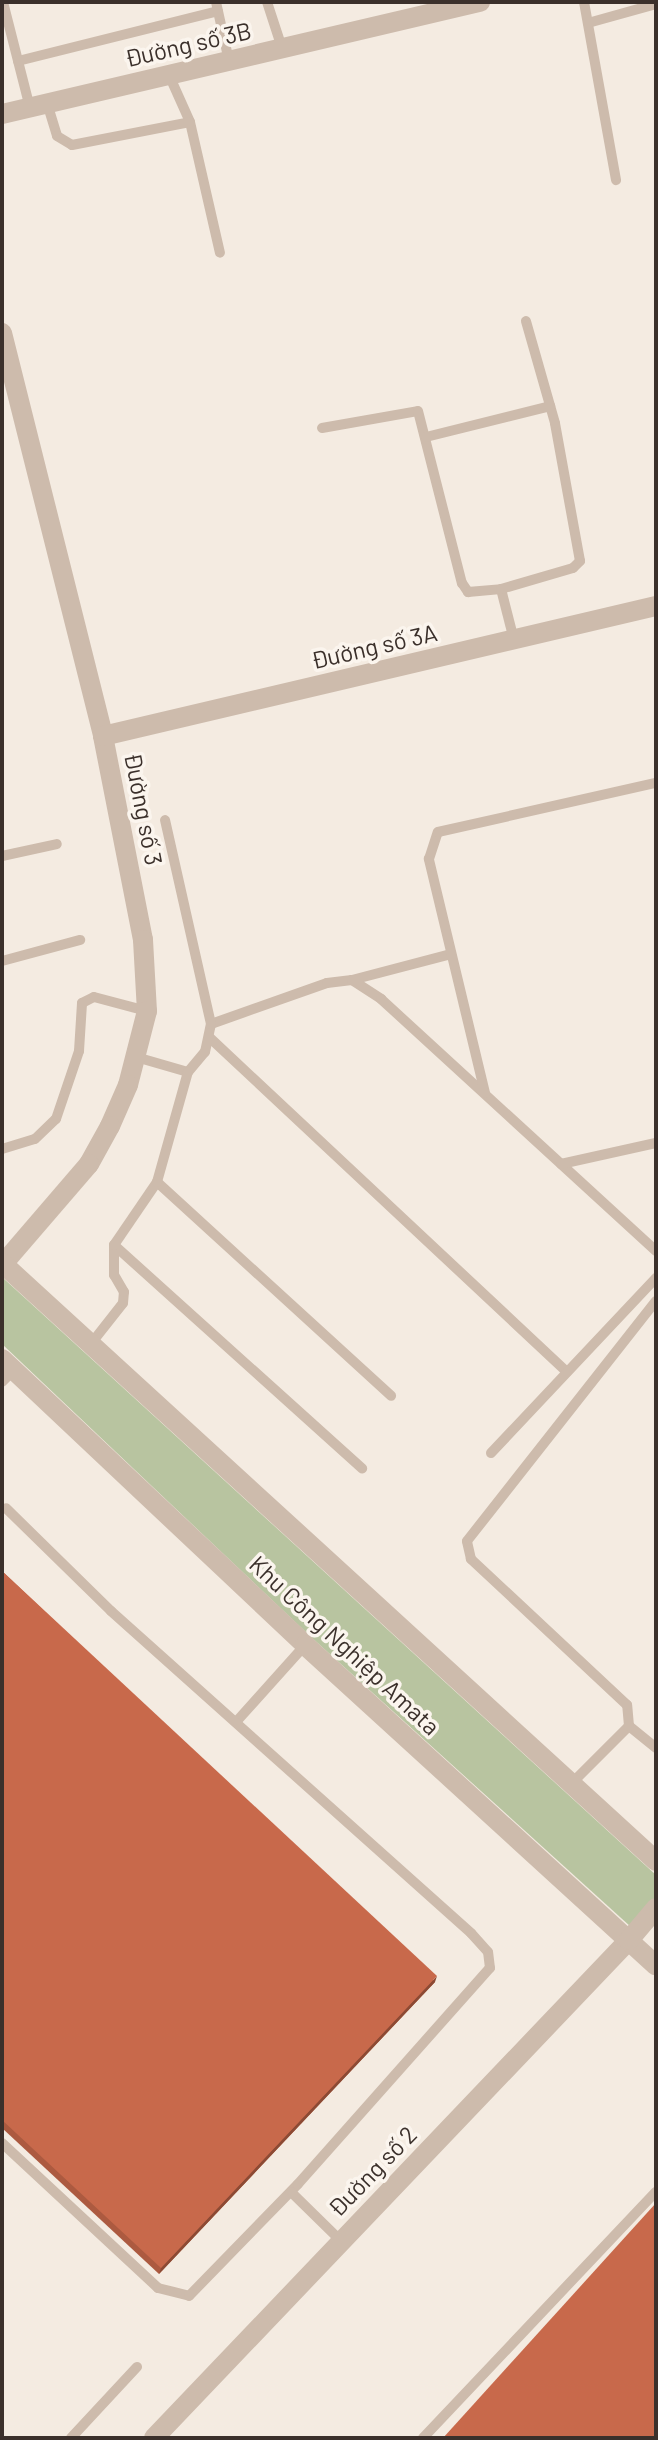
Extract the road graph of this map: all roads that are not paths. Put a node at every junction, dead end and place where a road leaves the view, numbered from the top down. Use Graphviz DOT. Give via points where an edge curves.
graph roads {
  1 [pos="3,2"];
  2 [pos="267,2"];
  3 [pos="584,2"];
  4 [pos="475,3"];
  5 [pos="656,4"];
  6 [pos="217,7"];
  7 [pos="588,23"];
  8 [pos="282,48"];
  9 [pos="18,61"];
  10 [pos="229,61"];
  11 [pos="169,75"];
  12 [pos="39,106"];
  13 [pos="2,114"];
  14 [pos="190,122"];
  15 [pos="616,180"];
  16 [pos="220,253"];
  17 [pos="526,321"];
  18 [pos="2,333"];
  19 [pos="550,406"];
  20 [pos="322,428"];
  21 [pos="426,437"];
  22 [pos="501,589"];
  23 [pos="656,606"];
  24 [pos="514,640"];
  25 [pos="103,736"];
  26 [pos="656,783"];
  27 [pos="165,820"];
  28 [pos="57,844"];
  29 [pos="2,856"];
  30 [pos="80,940"];
  31 [pos="451,954"];
  32 [pos="2,961"];
  33 [pos="352,980"];
  34 [pos="147,1011"];
  35 [pos="211,1024"];
  36 [pos="209,1037"];
  37 [pos="136,1057"];
  38 [pos="188,1072"];
  39 [pos="486,1095"];
  40 [pos="656,1143"];
  41 [pos="2,1149"];
  42 [pos="561,1164"];
  43 [pos="157,1182"];
  44 [pos="114,1245"];
  45 [pos="656,1251"];
  46 [pos="2,1264"];
  47 [pos="656,1278"];
  48 [pos="656,1301"];
  49 [pos="89,1347"];
  50 [pos="6,1370"];
  51 [pos="567,1372"];
  52 [pos="391,1396"];
  53 [pos="491,1453"];
  54 [pos="362,1468"];
  55 [pos="6,1508"];
  56 [pos="305,1645"];
  57 [pos="236,1722"];
  58 [pos="629,1726"];
  59 [pos="656,1748"];
  60 [pos="571,1784"];
  61 [pos="656,1861"];
  62 [pos="656,1908"];
  63 [pos="629,1940"];
  64 [pos="656,1965"];
  65 [pos="2,2143"];
  66 [pos="291,2192"];
  67 [pos="656,2192"];
  68 [pos="341,2241"];
  69 [pos="137,2367"];
  70 [pos="71,2438"];
  71 [pos="154,2438"];
  72 [pos="423,2438"];
  1 -- 9 [label="lane"];
  2 -- 8 [label="lane"];
  3 -- 7 [label="lane"];
  4 -- 8 [label="street, Đường số 3B"];
  5 -- 7 [label="lane"];
  6 -- 9 [label="lane"];
  6 -- 10 [label="lane"];
  7 -- 15 [label="lane"];
  8 -- 10 [label="street, Đường số 3B"];
  9 -- 12 [label="lane"];
  10 -- 11 [label="street, Đường số 3B"];
  11 -- 12 [label="street, Đường số 3B"];
  11 -- 14 [label="lane"];
  12 -- 13 [label="street, Đường số 3B"];
  12 -- 14 [label="lane" via="57,136 72,145"];
  14 -- 16 [label="lane"];
  17 -- 19 [label="lane"];
  18 -- 25 [label="street, Đường số 3"];
  19 -- 21 [label="lane"];
  19 -- 22 [label="lane" via="580,561 573,568"];
  20 -- 21 [label="lane" via="418,411"];
  21 -- 22 [label="lane" via="462,583 468,592"];
  22 -- 24 [label="lane"];
  23 -- 24 [label="street, Đường số 3A"];
  24 -- 25 [label="street, Đường số 3A"];
  25 -- 34 [label="street, Đường số 3" via="143,940"];
  26 -- 31 [label="lane" via="438,832 429,859"];
  27 -- 35 [label="lane"];
  28 -- 29 [label="lane"];
  30 -- 32 [label="lane"];
  31 -- 33 [label="lane"];
  31 -- 39 [label="lane"];
  33 -- 35 [label="lane" via="327,983"];
  33 -- 39 [label="lane" via="381,999"];
  34 -- 37 [label="street, Đường số 3"];
  34 -- 41 [label="lane" via="94,997 82,1003 79,1051 56,1119 35,1139"];
  35 -- 36 [label="lane"];
  36 -- 38 [label="lane" via="198,1065"];
  36 -- 51 [label="lane"];
  37 -- 38 [label="lane"];
  37 -- 46 [label="street, Đường số 3" via="120,1105 89,1164"];
  38 -- 43 [label="lane"];
  39 -- 42 [label="lane"];
  40 -- 42 [label="lane"];
  42 -- 45 [label="lane"];
  43 -- 44 [label="lane"];
  43 -- 52 [label="lane"];
  44 -- 49 [label="lane" via="114,1275 124,1292 123,1303"];
  44 -- 54 [label="lane"];
  46 -- 49 [label="street, Khu Công Nghiệp Amata"];
  47 -- 51 [label="lane"];
  48 -- 58 [label="lane" via="467,1541 471,1559 627,1705"];
  49 -- 60 [label="street, Khu Công Nghiệp Amata"];
  50 -- 56 [label="street, Khu Công Nghiệp Amata"];
  51 -- 53 [label="lane"];
  55 -- 57 [label="lane"];
  56 -- 57 [label="lane"];
  56 -- 63 [label="street, Khu Công Nghiệp Amata"];
  57 -- 66 [label="lane" via="488,1952 490,1968"];
  58 -- 59 [label="lane"];
  58 -- 60 [label="lane"];
  60 -- 61 [label="street, Khu Công Nghiệp Amata"];
  62 -- 63 [label="street, Đường số 2"];
  63 -- 64 [label="street, Khu Công Nghiệp Amata"];
  63 -- 68 [label="street, Đường số 2"];
  65 -- 66 [label="lane" via="158,2288 179,2297 198,2291"];
  66 -- 68 [label="lane"];
  67 -- 72 [label="lane"];
  68 -- 71 [label="street, Đường số 2"];
  69 -- 70 [label="lane"];
}
